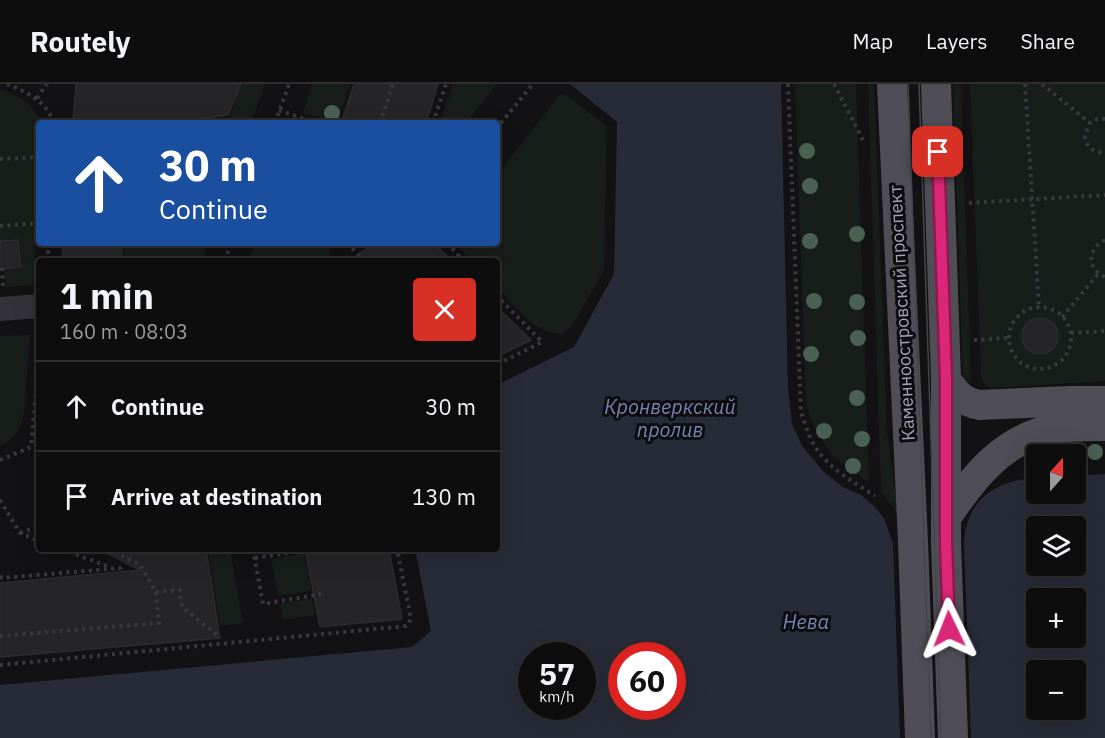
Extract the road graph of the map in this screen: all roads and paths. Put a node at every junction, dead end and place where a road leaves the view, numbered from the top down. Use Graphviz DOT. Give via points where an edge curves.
graph roads {
  1 [pos="7,84"];
  2 [pos="47,84"];
  3 [pos="289,84"];
  4 [pos="393,84"];
  5 [pos="446,84"];
  6 [pos="533,84"];
  7 [pos="788,84"];
  8 [pos="834,84"];
  9 [pos="892,84"];
  10 [pos="936,84"];
  11 [pos="1025,84"];
  12 [pos="1042,84"];
  13 [pos="37,99"];
  14 [pos="279,111"];
  15 [pos="1105,118"];
  16 [pos="53,120"];
  17 [pos="275,120"];
  18 [pos="306,120"];
  19 [pos="381,120"];
  20 [pos="434,120"];
  21 [pos="1090,123"];
  22 [pos="500,124"];
  23 [pos="865,144"];
  24 [pos="1105,152"];
  25 [pos="36,157"];
  26 [pos="0,159"];
  27 [pos="1105,195"];
  28 [pos="1032,199"];
  29 [pos="969,203"];
  30 [pos="36,223"];
  31 [pos="0,226"];
  32 [pos="1105,240"];
  33 [pos="350,246"];
  34 [pos="450,246"];
  35 [pos="362,258"];
  36 [pos="461,258"];
  37 [pos="2,268"];
  38 [pos="1098,274"];
  39 [pos="1105,277"];
  40 [pos="500,299"];
  41 [pos="2,300"];
  42 [pos="36,306"];
  43 [pos="1039,307"];
  44 [pos="1062,317"];
  45 [pos="1105,331"];
  46 [pos="1071,333"];
  47 [pos="1010,338"];
  48 [pos="974,340"];
  49 [pos="500,363"];
  50 [pos="946,379"];
  51 [pos="36,391"];
  52 [pos="1105,401"];
  53 [pos="1030,403"];
  54 [pos="1105,426"];
  55 [pos="1036,434"];
  56 [pos="0,460"];
  57 [pos="875,496"];
  58 [pos="0,500"];
  59 [pos="36,527"];
  60 [pos="946,530"];
  61 [pos="20,533"];
  62 [pos="36,539"];
  63 [pos="70,552"];
  64 [pos="115,552"];
  65 [pos="254,552"];
  66 [pos="292,552"];
  67 [pos="398,552"];
  68 [pos="255,558"];
  69 [pos="114,568"];
  70 [pos="121,571"];
  71 [pos="0,576"];
  72 [pos="156,592"];
  73 [pos="321,594"];
  74 [pos="217,635"];
  75 [pos="0,636"];
  76 [pos="0,665"];
  77 [pos="920,738"];
  78 [pos="953,738"];
  1 -- 13 [label="path"];
  2 -- 13 [label="path"];
  3 -- 14 [label="path"];
  4 -- 19 [label="path"];
  5 -- 20 [label="path"];
  6 -- 22 [label="path"];
  7 -- 57 [label="path" via="801,412 811,440 830,466"];
  8 -- 23 [label="path"];
  9 -- 77 [label="main road, Каменноостровский проспект"];
  10 -- 50 [label="main road, Каменноостровский проспект"];
  11 -- 28 [label="path"];
  12 -- 21 [label="path"];
  13 -- 16 [label="path"];
  14 -- 17 [label="path"];
  14 -- 18 [label="path"];
  15 -- 21 [label="path"];
  21 -- 24 [label="path" via="1085,131 1087,145 1094,151"];
  25 -- 26 [label="path"];
  27 -- 28 [label="path"];
  28 -- 29 [label="path"];
  28 -- 43 [label="path"];
  30 -- 31 [label="path"];
  32 -- 38 [label="path" via="1095,247 1091,258"];
  33 -- 35 [label="path"];
  34 -- 36 [label="path"];
  37 -- 41 [label="path"];
  38 -- 39 [label="path"];
  38 -- 44 [label="path"];
  40 -- 49 [label="path" via="542,342"];
  41 -- 42 [label="lane"];
  43 -- 44 [label="path" via="1055,310"];
  43 -- 47 [label="path" via="1020,314 1012,325"];
  44 -- 46 [label="path"];
  45 -- 46 [label="path"];
  46 -- 47 [label="path" via="1063,358 1042,371 1018,360"];
  47 -- 48 [label="path"];
  50 -- 53 [label="main road" via="956,395 969,403"];
  50 -- 60 [label="main road, Каменноостровский проспект"];
  51 -- 56 [label="path" via="31,447"];
  52 -- 53 [label="main road"];
  53 -- 55 [label="main road" via="1023,420 1026,428"];
  54 -- 55 [label="main road" via="1057,428"];
  55 -- 60 [label="main road" via="988,462 961,495"];
  58 -- 61 [label="path"];
  59 -- 61 [label="path"];
  60 -- 78 [label="main road, Каменноостровский проспект"];
  61 -- 62 [label="path"];
  63 -- 69 [label="path"];
  64 -- 72 [label="path" via="140,565"];
  65 -- 68 [label="path"];
  66 -- 68 [label="path"];
  67 -- 76 [label="path" via="411,619 406,626"];
  68 -- 73 [label="path" via="263,604"];
  69 -- 70 [label="path"];
  69 -- 71 [label="path"];
  72 -- 74 [label="path" via="180,590 182,607"];
  72 -- 75 [label="path" via="159,623"];
}
